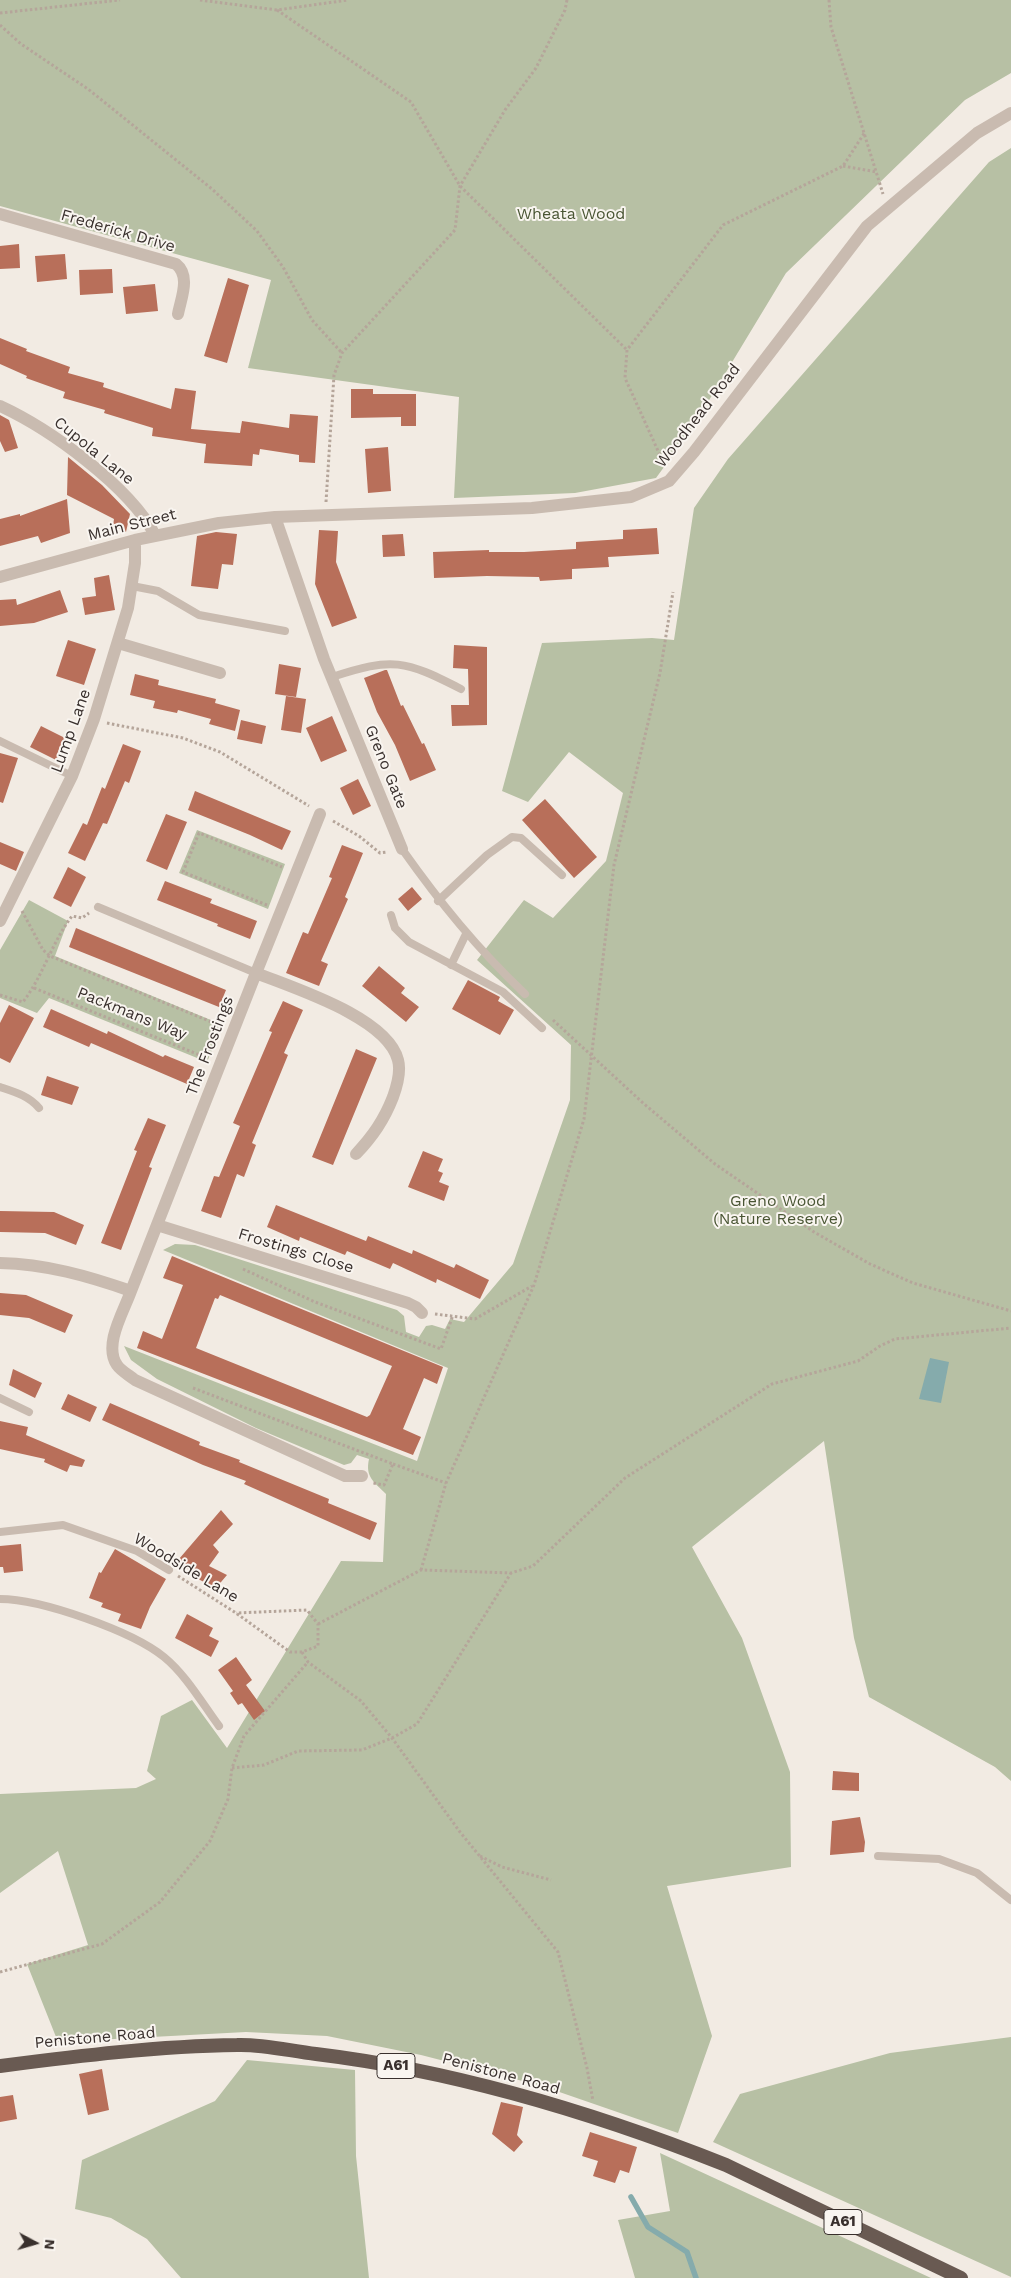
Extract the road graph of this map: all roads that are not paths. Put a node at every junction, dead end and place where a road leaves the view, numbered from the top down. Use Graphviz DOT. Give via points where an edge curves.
graph roads {
  1 [pos="1011,113"];
  2 [pos="0,214"];
  3 [pos="178,314"];
  4 [pos="0,406"];
  5 [pos="275,517"];
  6 [pos="155,535"];
  7 [pos="135,540"];
  8 [pos="0,577"];
  9 [pos="132,586"];
  10 [pos="285,631"];
  11 [pos="118,643"];
  12 [pos="220,673"];
  13 [pos="332,677"];
  14 [pos="461,689"];
  15 [pos="0,740"];
  16 [pos="72,776"];
  17 [pos="320,814"];
  18 [pos="402,849"];
  19 [pos="562,875"];
  20 [pos="438,900"];
  21 [pos="98,907"];
  22 [pos="391,915"];
  23 [pos="0,921"];
  24 [pos="466,934"];
  25 [pos="451,964"];
  26 [pos="256,973"];
  27 [pos="525,994"];
  28 [pos="542,1028"];
  29 [pos="0,1087"];
  30 [pos="39,1108"];
  31 [pos="356,1154"];
  32 [pos="157,1225"];
  33 [pos="0,1263"];
  34 [pos="131,1291"];
  35 [pos="422,1313"];
  36 [pos="0,1398"];
  37 [pos="29,1412"];
  38 [pos="362,1476"];
  39 [pos="0,1532"];
  40 [pos="169,1570"];
  41 [pos="0,1599"];
  42 [pos="219,1726"];
  43 [pos="878,1856"];
  44 [pos="1011,1900"];
  45 [pos="0,2066"];
  46 [pos="961,2278"];
  1 -- 5 [label="street, Woodhead Road" via="977,133 867,226 669,481 631,497 602,502 466,511"];
  2 -- 3 [label="street, Frederick Drive" via="176,264 185,277"];
  4 -- 6 [label="street, Cupola Lane" via="87,462 130,502"];
  5 -- 6 [label="street, Main Street"];
  5 -- 13 [label="street, Greno Gate"];
  6 -- 7 [label="street, Main Street"];
  7 -- 8 [label="street, Main Street"];
  7 -- 9 [label="street, Lump Lane"];
  9 -- 10 [label="lane" via="158,591 200,615"];
  9 -- 11 [label="street, Lump Lane"];
  11 -- 12 [label="street"];
  11 -- 16 [label="street, Lump Lane"];
  13 -- 14 [label="lane" via="370,665 390,664 422,669"];
  13 -- 18 [label="street, Greno Gate"];
  15 -- 16 [label="lane"];
  16 -- 23 [label="street, Lump Lane"];
  17 -- 26 [label="street, The Frostings"];
  18 -- 20 [label="lane, Greno Gate"];
  19 -- 20 [label="lane" via="521,838 512,837 487,855"];
  20 -- 24 [label="lane, Greno Gate"];
  21 -- 26 [label="lane"];
  22 -- 25 [label="lane" via="395,928 409,942"];
  24 -- 25 [label="lane"];
  24 -- 27 [label="lane, Greno Gate"];
  25 -- 28 [label="lane" via="503,992"];
  26 -- 31 [label="street" via="341,1007 364,1020 396,1052 399,1073 384,1120"];
  26 -- 32 [label="street, The Frostings"];
  29 -- 30 [label="lane" via="21,1094"];
  32 -- 34 [label="street, The Frostings"];
  32 -- 35 [label="street, Frostings Close" via="408,1303"];
  33 -- 34 [label="street" via="45,1266 84,1274"];
  34 -- 38 [label="street, The Frostings" via="114,1337 114,1360 118,1367 135,1380 345,1476"];
  36 -- 37 [label="lane"];
  39 -- 40 [label="lane, Woodside Lane" via="63,1525 137,1551"];
  41 -- 42 [label="lane" via="42,1605 123,1632 164,1657 181,1674"];
  43 -- 44 [label="lane" via="939,1859 977,1872"];
  45 -- 46 [label="highway, Penistone Road / A61" via="128,2052 239,2045 420,2070 513,2093 689,2150"];
}
